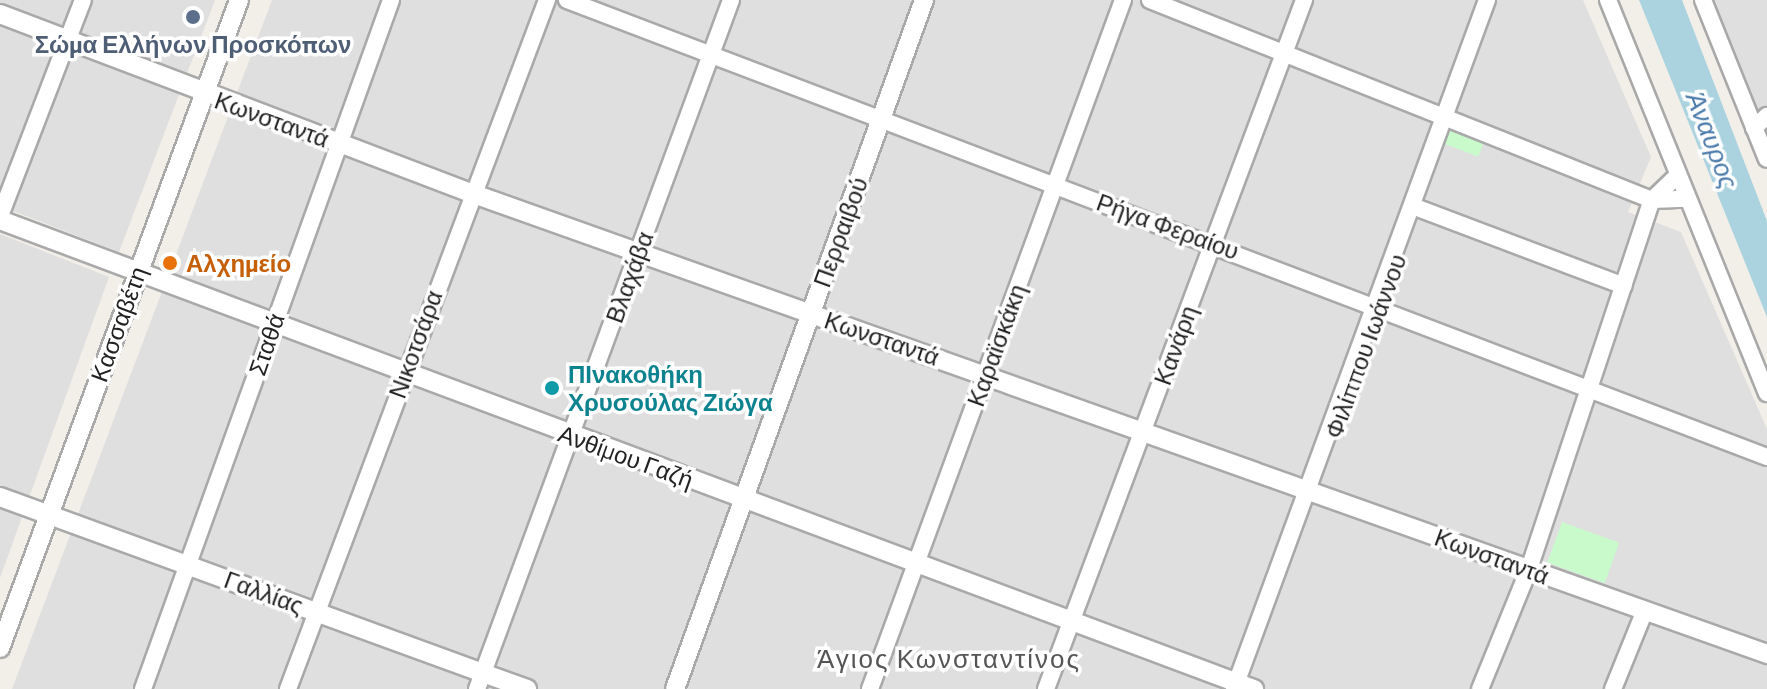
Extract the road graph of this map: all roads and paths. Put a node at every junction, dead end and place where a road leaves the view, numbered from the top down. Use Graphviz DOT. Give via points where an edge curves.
graph roads {
  1 [pos="83,0"];
  2 [pos="239,0"];
  3 [pos="391,0"];
  4 [pos="547,0"];
  5 [pos="567,0"];
  6 [pos="731,0"];
  7 [pos="924,0"];
  8 [pos="1123,0"];
  9 [pos="1150,0"];
  10 [pos="1304,0"];
  11 [pos="1487,0"];
  12 [pos="1608,0"];
  13 [pos="1703,0"];
  14 [pos="0,14"];
  15 [pos="67,41"];
  16 [pos="1285,54"];
  17 [pos="711,55"];
  18 [pos="203,94"];
  19 [pos="1767,116"];
  20 [pos="1446,118"];
  21 [pos="881,120"];
  22 [pos="1754,128"];
  23 [pos="338,144"];
  24 [pos="1765,153"];
  25 [pos="1676,177"];
  26 [pos="1055,184"];
  27 [pos="471,193"];
  28 [pos="1685,199"];
  29 [pos="1652,200"];
  30 [pos="1415,207"];
  31 [pos="0,218"];
  32 [pos="1213,243"];
  33 [pos="638,252"];
  34 [pos="136,274"];
  35 [pos="1624,286"];
  36 [pos="1380,304"];
  37 [pos="811,313"];
  38 [pos="273,326"];
  39 [pos="404,374"];
  40 [pos="985,375"];
  41 [pos="1591,384"];
  42 [pos="1767,393"];
  43 [pos="1143,430"];
  44 [pos="571,436"];
  45 [pos="1767,457"];
  46 [pos="1312,491"];
  47 [pos="0,497"];
  48 [pos="743,499"];
  49 [pos="47,515"];
  50 [pos="916,563"];
  51 [pos="189,565"];
  52 [pos="1529,569"];
  53 [pos="1645,610"];
  54 [pos="316,611"];
  55 [pos="1072,621"];
  56 [pos="0,648"];
  57 [pos="1767,654"];
  58 [pos="480,681"];
  59 [pos="1241,687"];
  60 [pos="143,689"];
  61 [pos="288,689"];
  62 [pos="527,689"];
  63 [pos="675,689"];
  64 [pos="870,689"];
  65 [pos="1046,689"];
  66 [pos="1480,689"];
  67 [pos="1613,689"];
  1 -- 15 [label="street"];
  2 -- 18 [label="street, Κασσαβέτη"];
  3 -- 23 [label="street, Σταθά"];
  4 -- 27 [label="street, Νικοτσάρα"];
  5 -- 17 [label="street, Ρήγα Φεραίου"];
  6 -- 17 [label="street, Βλαχάβα"];
  7 -- 21 [label="street, Περραιβού"];
  8 -- 26 [label="street, Καραϊσκάκη"];
  9 -- 16 [label="street"];
  10 -- 16 [label="street, Κανάρη"];
  11 -- 20 [label="street, Φιλίππου Ιωάννου"];
  12 -- 25 [label="street"];
  13 -- 22 [label="street"];
  14 -- 15 [label="street, Κωνσταντά"];
  15 -- 18 [label="street, Κωνσταντά"];
  15 -- 31 [label="street"];
  16 -- 20 [label="street"];
  16 -- 32 [label="street, Κανάρη"];
  17 -- 21 [label="street, Ρήγα Φεραίου"];
  17 -- 33 [label="street, Βλαχάβα"];
  18 -- 23 [label="street, Κωνσταντά"];
  18 -- 34 [label="street, Κασσαβέτη"];
  19 -- 22 [label="street"];
  20 -- 29 [label="street"];
  20 -- 30 [label="street, Φιλίππου Ιωάννου"];
  21 -- 26 [label="street, Ρήγα Φεραίου"];
  21 -- 37 [label="street, Περραιβού"];
  22 -- 24 [label="street"];
  23 -- 27 [label="street, Κωνσταντά"];
  23 -- 38 [label="street, Σταθά"];
  25 -- 28 [label="street"];
  25 -- 29 [label="street"];
  26 -- 32 [label="street, Ρήγα Φεραίου"];
  26 -- 40 [label="street, Καραϊσκάκη"];
  27 -- 33 [label="street, Κωνσταντά"];
  27 -- 39 [label="street, Νικοτσάρα"];
  28 -- 29 [label="street"];
  28 -- 42 [label="street"];
  29 -- 35 [label="street"];
  30 -- 35 [label="street"];
  30 -- 36 [label="street, Φιλίππου Ιωάννου"];
  31 -- 34 [label="street, Ανθίμου Γαζή"];
  32 -- 36 [label="street, Ρήγα Φεραίου"];
  32 -- 43 [label="street, Κανάρη"];
  33 -- 37 [label="street, Κωνσταντά"];
  33 -- 44 [label="street, Βλαχάβα"];
  34 -- 38 [label="street, Ανθίμου Γαζή"];
  34 -- 49 [label="street, Κασσαβέτη"];
  35 -- 41 [label="street"];
  36 -- 41 [label="street, Ρήγα Φεραίου"];
  36 -- 46 [label="street, Φιλίππου Ιωάννου"];
  37 -- 40 [label="street, Κωνσταντά"];
  37 -- 48 [label="street, Περραιβού"];
  38 -- 39 [label="street, Ανθίμου Γαζή"];
  38 -- 51 [label="street, Σταθά"];
  39 -- 44 [label="street, Ανθίμου Γαζή"];
  39 -- 54 [label="street, Νικοτσάρα"];
  40 -- 43 [label="street, Κωνσταντά"];
  40 -- 50 [label="street, Καραϊσκάκη"];
  41 -- 45 [label="street, Ρήγα Φεραίου"];
  41 -- 52 [label="street"];
  43 -- 46 [label="street, Κωνσταντά"];
  43 -- 55 [label="street, Κανάρη"];
  44 -- 48 [label="street, Ανθίμου Γαζή"];
  44 -- 58 [label="street, Βλαχάβα"];
  46 -- 52 [label="street, Κωνσταντά"];
  46 -- 59 [label="street, Φιλίππου Ιωάννου"];
  47 -- 49 [label="street, Γαλλίας"];
  48 -- 50 [label="street, Ανθίμου Γαζή"];
  48 -- 63 [label="street, Περραιβού"];
  49 -- 51 [label="street, Γαλλίας"];
  49 -- 56 [label="street, Κασσαβέτη"];
  50 -- 55 [label="street, Ανθίμου Γαζή"];
  50 -- 64 [label="street, Καραϊσκάκη"];
  51 -- 54 [label="street, Γαλλίας"];
  51 -- 60 [label="street, Σταθά"];
  52 -- 53 [label="street, Κωνσταντά"];
  52 -- 66 [label="street"];
  53 -- 57 [label="street, Κωνσταντά"];
  53 -- 67 [label="street"];
  54 -- 58 [label="street, Γαλλίας"];
  54 -- 61 [label="street, Νικοτσάρα"];
  55 -- 59 [label="street, Ανθίμου Γαζή"];
  55 -- 65 [label="street, Κανάρη"];
  58 -- 62 [label="street, Γαλλίας"];
}
